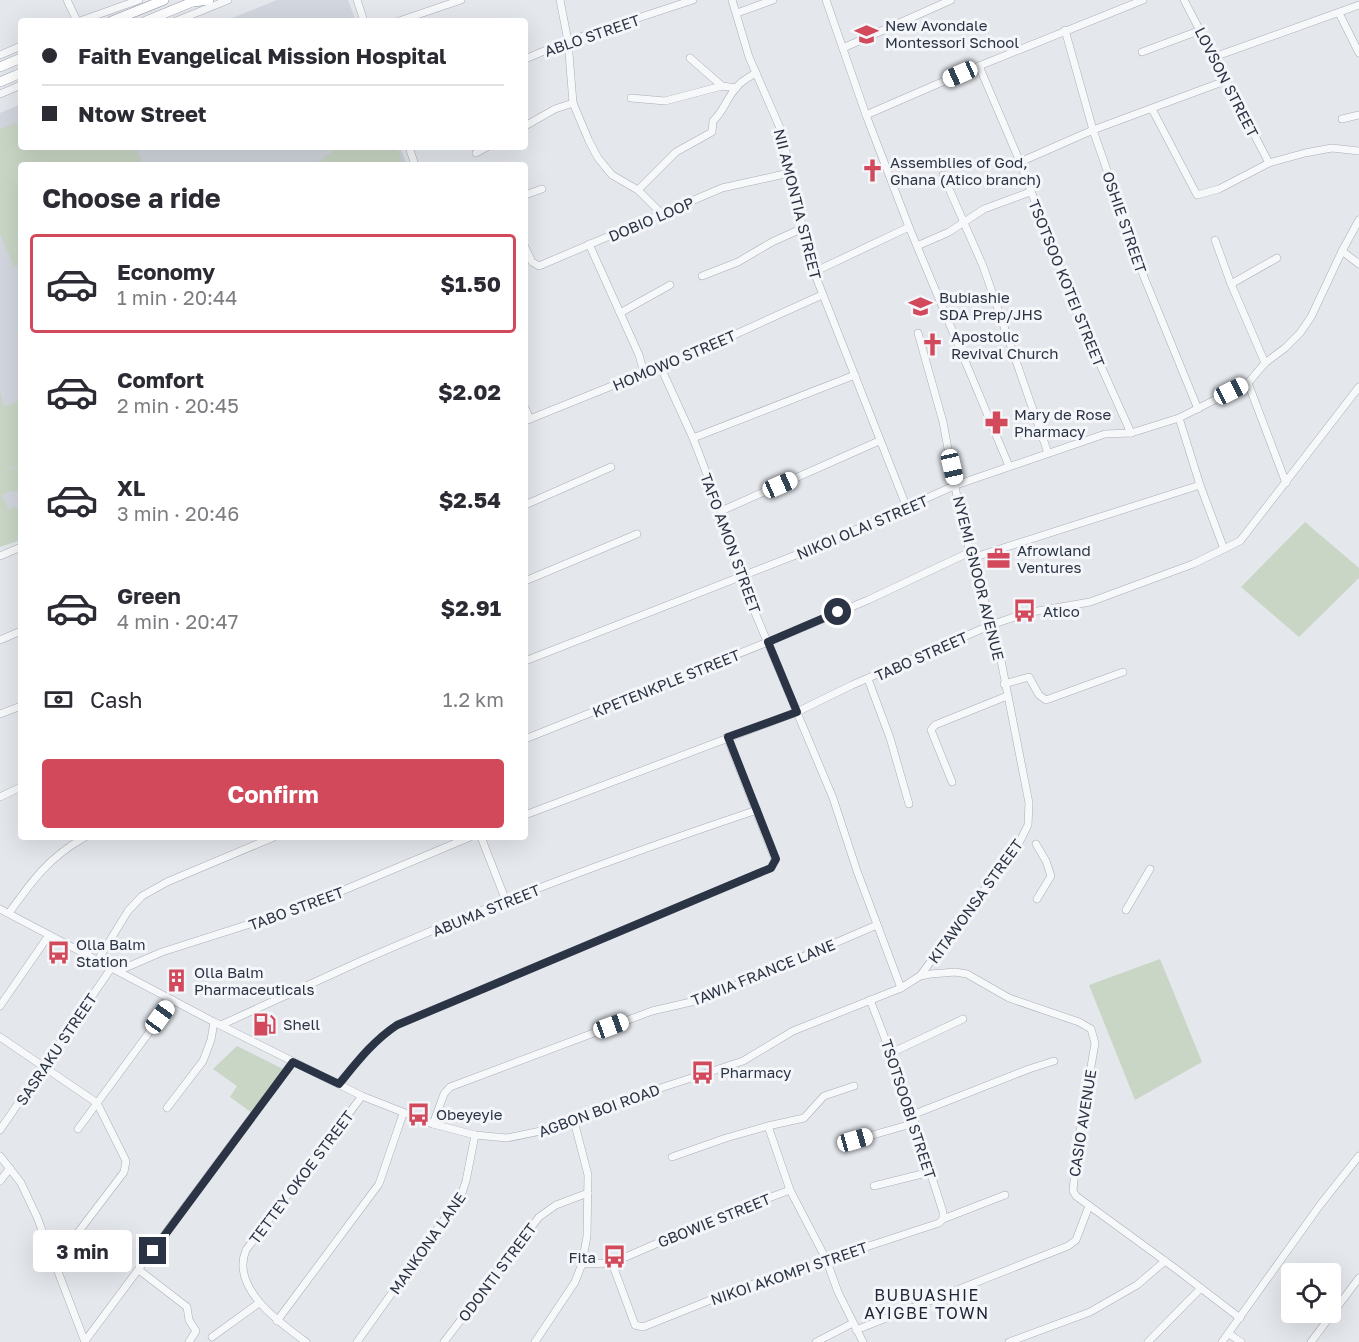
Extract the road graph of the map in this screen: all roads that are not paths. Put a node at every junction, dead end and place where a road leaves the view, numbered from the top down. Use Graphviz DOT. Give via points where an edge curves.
graph roads {
  1 [pos="67,0"];
  2 [pos="138,0"];
  3 [pos="164,0"];
  4 [pos="209,0"];
  5 [pos="228,0"];
  6 [pos="357,0"];
  7 [pos="460,0"];
  8 [pos="560,0"];
  9 [pos="693,0"];
  10 [pos="732,0"];
  11 [pos="773,0"];
  12 [pos="826,0"];
  13 [pos="951,0"];
  14 [pos="1143,0"];
  15 [pos="1184,0"];
  16 [pos="194,1"];
  17 [pos="1359,5"];
  18 [pos="737,13"];
  19 [pos="1339,13"];
  20 [pos="76,18"];
  21 [pos="87,18"];
  22 [pos="119,18"];
  23 [pos="153,18"];
  24 [pos="183,18"];
  25 [pos="363,18"];
  26 [pos="408,18"];
  27 [pos="1065,30"];
  28 [pos="1201,30"];
  29 [pos="568,41"];
  30 [pos="18,47"];
  31 [pos="843,48"];
  32 [pos="1142,52"];
  33 [pos="1359,53"];
  34 [pos="0,55"];
  35 [pos="528,57"];
  36 [pos="1214,57"];
  37 [pos="690,58"];
  38 [pos="18,59"];
  39 [pos="979,66"];
  40 [pos="0,67"];
  41 [pos="756,73"];
  42 [pos="18,74"];
  43 [pos="1225,81"];
  44 [pos="0,82"];
  45 [pos="18,86"];
  46 [pos="722,86"];
  47 [pos="736,88"];
  48 [pos="0,94"];
  49 [pos="631,98"];
  50 [pos="573,103"];
  51 [pos="1152,109"];
  52 [pos="1359,115"];
  53 [pos="866,116"];
  54 [pos="1342,119"];
  55 [pos="528,124"];
  56 [pos="1093,130"];
  57 [pos="482,150"];
  58 [pos="1359,151"];
  59 [pos="476,153"];
  60 [pos="1020,162"];
  61 [pos="1269,163"];
  62 [pos="789,173"];
  63 [pos="943,175"];
  64 [pos="542,189"];
  65 [pos="638,190"];
  66 [pos="1030,192"];
  67 [pos="528,194"];
  68 [pos="663,215"];
  69 [pos="1359,220"];
  70 [pos="963,222"];
  71 [pos="909,227"];
  72 [pos="803,228"];
  73 [pos="1215,240"];
  74 [pos="589,244"];
  75 [pos="917,246"];
  76 [pos="1342,250"];
  77 [pos="528,253"];
  78 [pos="1278,258"];
  79 [pos="1359,264"];
  80 [pos="814,272"];
  81 [pos="702,276"];
  82 [pos="1231,284"];
  83 [pos="670,285"];
  84 [pos="822,295"];
  85 [pos="620,313"];
  86 [pos="918,333"];
  87 [pos="1265,363"];
  88 [pos="661,368"];
  89 [pos="644,373"];
  90 [pos="855,375"];
  91 [pos="1248,383"];
  92 [pos="1359,387"];
  93 [pos="1198,409"];
  94 [pos="1179,418"];
  95 [pos="528,420"];
  96 [pos="1131,433"];
  97 [pos="693,438"];
  98 [pos="879,441"];
  99 [pos="1048,453"];
  100 [pos="1009,466"];
  101 [pos="611,467"];
  102 [pos="1286,483"];
  103 [pos="956,485"];
  104 [pos="1200,485"];
  105 [pos="528,504"];
  106 [pos="907,508"];
  107 [pos="721,511"];
  108 [pos="637,534"];
  109 [pos="18,548"];
  110 [pos="1224,549"];
  111 [pos="971,555"];
  112 [pos="0,556"];
  113 [pos="740,577"];
  114 [pos="528,580"];
  115 [pos="991,625"];
  116 [pos="18,632"];
  117 [pos="0,640"];
  118 [pos="768,642"];
  119 [pos="528,659"];
  120 [pos="1123,672"];
  121 [pos="868,679"];
  122 [pos="1004,684"];
  123 [pos="1007,696"];
  124 [pos="18,707"];
  125 [pos="797,712"];
  126 [pos="0,714"];
  127 [pos="728,737"];
  128 [pos="528,738"];
  129 [pos="952,782"];
  130 [pos="18,789"];
  131 [pos="0,798"];
  132 [pos="909,804"];
  133 [pos="757,810"];
  134 [pos="528,814"];
  135 [pos="1028,825"];
  136 [pos="80,840"];
  137 [pos="267,840"];
  138 [pos="463,840"];
  139 [pos="482,840"];
  140 [pos="1036,844"];
  141 [pos="1150,869"];
  142 [pos="1037,899"];
  143 [pos="506,901"];
  144 [pos="0,909"];
  145 [pos="1126,910"];
  146 [pos="9,913"];
  147 [pos="877,925"];
  148 [pos="49,935"];
  149 [pos="98,960"];
  150 [pos="113,968"];
  151 [pos="920,976"];
  152 [pos="901,988"];
  153 [pos="173,1000"];
  154 [pos="870,1000"];
  155 [pos="0,1006"];
  156 [pos="963,1019"];
  157 [pos="217,1024"];
  158 [pos="0,1037"];
  159 [pos="891,1053"];
  160 [pos="1054,1061"];
  161 [pos="293,1062"];
  162 [pos="44,1066"];
  163 [pos="339,1084"];
  164 [pos="854,1086"];
  165 [pos="362,1096"];
  166 [pos="97,1103"];
  167 [pos="167,1108"];
  168 [pos="403,1114"];
  169 [pos="912,1115"];
  170 [pos="574,1121"];
  171 [pos="915,1123"];
  172 [pos="432,1124"];
  173 [pos="768,1126"];
  174 [pos="78,1129"];
  175 [pos="0,1130"];
  176 [pos="474,1135"];
  177 [pos="855,1140"];
  178 [pos="0,1156"];
  179 [pos="1359,1156"];
  180 [pos="672,1157"];
  181 [pos="10,1168"];
  182 [pos="930,1172"];
  183 [pos="0,1181"];
  184 [pos="874,1186"];
  185 [pos="790,1190"];
  186 [pos="588,1194"];
  187 [pos="1005,1194"];
  188 [pos="1089,1206"];
  189 [pos="942,1219"];
  190 [pos="826,1258"];
  191 [pos="1165,1261"];
  192 [pos="612,1263"];
  193 [pos="54,1264"];
  194 [pos="582,1264"];
  195 [pos="139,1270"];
  196 [pos="1359,1278"];
  197 [pos="1201,1288"];
  198 [pos="259,1303"];
  199 [pos="1240,1318"];
  200 [pos="277,1321"];
  201 [pos="855,1327"];
  202 [pos="1228,1334"];
  203 [pos="212,1337"];
  204 [pos="85,1342"];
  205 [pos="189,1342"];
  206 [pos="306,1342"];
  207 [pos="357,1342"];
  208 [pos="444,1342"];
  209 [pos="535,1342"];
  210 [pos="816,1342"];
  211 [pos="863,1342"];
  212 [pos="1009,1342"];
  213 [pos="1148,1342"];
  214 [pos="1222,1342"];
  215 [pos="1240,1342"];
  216 [pos="1311,1342"];
  1 -- 20 [label="street"];
  2 -- 21 [label="street"];
  3 -- 22 [label="highway"];
  4 -- 16 [label="highway"];
  5 -- 24 [label="street"];
  6 -- 25 [label="street"];
  7 -- 26 [label="street"];
  8 -- 29 [label="street"];
  9 -- 29 [label="street, ABLO STREET"];
  10 -- 18 [label="street, NII AMONTIA STREET"];
  11 -- 18 [label="street"];
  12 -- 31 [label="street"];
  13 -- 31 [label="street"];
  14 -- 27 [label="street"];
  15 -- 28 [label="street, LOVSON STREET"];
  16 -- 23 [label="highway"];
  17 -- 19 [label="street"];
  18 -- 41 [label="street, NII AMONTIA STREET"];
  19 -- 33 [label="street"];
  19 -- 36 [label="street"];
  27 -- 39 [label="street"];
  27 -- 56 [label="street, OSHIE STREET"];
  28 -- 32 [label="street"];
  28 -- 36 [label="street, LOVSON STREET"];
  29 -- 35 [label="street, ABLO STREET"];
  29 -- 50 [label="street"];
  30 -- 34 [label="street"];
  31 -- 53 [label="street"];
  36 -- 43 [label="street, LOVSON STREET"];
  37 -- 46 [label="street"];
  38 -- 40 [label="highway"];
  39 -- 53 [label="street"];
  39 -- 60 [label="street, TSOTSOO KOTEI STREET"];
  41 -- 47 [label="street"];
  41 -- 62 [label="street, NII AMONTIA STREET" via="784,137"];
  42 -- 44 [label="highway"];
  43 -- 51 [label="street"];
  43 -- 61 [label="street, LOVSON STREET"];
  45 -- 48 [label="street"];
  46 -- 47 [label="street"];
  46 -- 49 [label="street" via="665,101"];
  47 -- 65 [label="street" via="713,121 712,132 676,152"];
  50 -- 55 [label="street"];
  50 -- 65 [label="street" via="598,158 612,175"];
  51 -- 56 [label="street"];
  51 -- 61 [label="street" via="1197,195 1219,189"];
  52 -- 54 [label="street"];
  53 -- 71 [label="street"];
  56 -- 60 [label="street"];
  56 -- 93 [label="street, OSHIE STREET" via="1144,277"];
  57 -- 59 [label="street"];
  58 -- 61 [label="street" via="1318,149"];
  60 -- 66 [label="street, TSOTSOO KOTEI STREET"];
  62 -- 68 [label="street, DOBIO LOOP" via="722,188"];
  62 -- 72 [label="street, NII AMONTIA STREET"];
  63 -- 70 [label="street"];
  64 -- 67 [label="street"];
  65 -- 68 [label="street"];
  66 -- 70 [label="street" via="984,209"];
  66 -- 96 [label="street, TSOTSOO KOTEI STREET" via="1077,313"];
  68 -- 74 [label="street, DOBIO LOOP"];
  69 -- 76 [label="street, NIKOI OLAI STREET"];
  70 -- 75 [label="street"];
  70 -- 99 [label="street"];
  71 -- 75 [label="street"];
  71 -- 80 [label="street"];
  72 -- 80 [label="street, NII AMONTIA STREET"];
  72 -- 81 [label="street"];
  73 -- 82 [label="street"];
  74 -- 77 [label="street, DOBIO LOOP" via="539,266"];
  74 -- 85 [label="street"];
  75 -- 100 [label="street"];
  76 -- 79 [label="street"];
  76 -- 87 [label="street, NIKOI OLAI STREET" via="1311,317 1300,333"];
  78 -- 82 [label="street"];
  80 -- 84 [label="street, NII AMONTIA STREET"];
  82 -- 87 [label="street"];
  83 -- 85 [label="street"];
  84 -- 88 [label="street, HOMOWO STREET"];
  84 -- 90 [label="street, NII AMONTIA STREET"];
  85 -- 89 [label="street"];
  86 -- 103 [label="street, NYEMI GNOOR AVENUE" via="941,412"];
  87 -- 91 [label="street, NIKOI OLAI STREET"];
  88 -- 89 [label="street, HOMOWO STREET"];
  88 -- 97 [label="street, TAFO AMON STREET"];
  89 -- 95 [label="street, HOMOWO STREET"];
  90 -- 97 [label="street"];
  90 -- 98 [label="street, NII AMONTIA STREET"];
  91 -- 93 [label="street, NIKOI OLAI STREET"];
  91 -- 102 [label="street"];
  92 -- 102 [label="street, TABO STREET"];
  93 -- 94 [label="street, NIKOI OLAI STREET"];
  94 -- 96 [label="street, NIKOI OLAI STREET"];
  94 -- 104 [label="street"];
  96 -- 99 [label="street, NIKOI OLAI STREET" via="1105,434"];
  97 -- 107 [label="street, TAFO AMON STREET"];
  98 -- 106 [label="street, NII AMONTIA STREET"];
  98 -- 107 [label="street"];
  99 -- 100 [label="street, NIKOI OLAI STREET"];
  100 -- 103 [label="street, NIKOI OLAI STREET"];
  101 -- 105 [label="street"];
  102 -- 110 [label="street, TABO STREET" via="1240,541"];
  103 -- 106 [label="street, NIKOI OLAI STREET"];
  103 -- 111 [label="street, NYEMI GNOOR AVENUE"];
  104 -- 110 [label="street"];
  104 -- 111 [label="street, KPETENKPLE STREET"];
  106 -- 113 [label="street, NIKOI OLAI STREET"];
  107 -- 113 [label="street, TAFO AMON STREET"];
  108 -- 114 [label="street"];
  109 -- 112 [label="street"];
  110 -- 115 [label="street, TABO STREET" via="1090,602 1026,613"];
  111 -- 115 [label="street, NYEMI GNOOR AVENUE"];
  111 -- 118 [label="street, KPETENKPLE STREET"];
  113 -- 118 [label="street, TAFO AMON STREET"];
  113 -- 119 [label="street, NIKOI OLAI STREET"];
  115 -- 121 [label="street, TABO STREET"];
  115 -- 122 [label="street, NYEMI GNOOR AVENUE"];
  116 -- 117 [label="street"];
  118 -- 125 [label="street, TAFO AMON STREET"];
  118 -- 128 [label="street, KPETENKPLE STREET"];
  120 -- 122 [label="street" via="1046,700 1029,677"];
  121 -- 125 [label="street, TABO STREET"];
  121 -- 132 [label="street"];
  122 -- 123 [label="street, NYEMI GNOOR AVENUE"];
  123 -- 129 [label="street" via="931,730"];
  123 -- 135 [label="street, NYEMI GNOOR AVENUE" via="1029,803"];
  124 -- 126 [label="street"];
  125 -- 127 [label="street, TABO STREET"];
  125 -- 147 [label="street, TAFO AMON STREET" via="833,798"];
  127 -- 133 [label="street"];
  127 -- 134 [label="street, TABO STREET"];
  130 -- 131 [label="street"];
  133 -- 143 [label="street, ABUMA STREET"];
  133 -- 163 [label="street" via="776,859 768,870 397,1025 367,1049"];
  135 -- 151 [label="street, KITAWONSA STREET" via="1019,843"];
  136 -- 146 [label="street" via="45,866"];
  137 -- 149 [label="street" via="167,882 142,897 128,911"];
  138 -- 150 [label="street, TABO STREET" via="306,906"];
  139 -- 143 [label="street"];
  140 -- 142 [label="street" via="1052,876"];
  141 -- 145 [label="street"];
  143 -- 157 [label="street, ABUMA STREET"];
  144 -- 146 [label="street, AGBON BOI ROAD"];
  146 -- 148 [label="street, AGBON BOI ROAD"];
  147 -- 152 [label="street, TAFO AMON STREET"];
  147 -- 172 [label="street, TAWIA FRANCE LANE" via="704,999 652,1011 450,1087"];
  148 -- 149 [label="street, AGBON BOI ROAD"];
  148 -- 155 [label="street"];
  149 -- 150 [label="street, AGBON BOI ROAD"];
  150 -- 153 [label="street, AGBON BOI ROAD"];
  150 -- 162 [label="street, SASRAKU STREET"];
  151 -- 152 [label="street, AGBON BOI ROAD"];
  151 -- 188 [label="street, CASIO AVENUE" via="955,972 967,975 1009,998 1091,1029 1095,1043 1073,1182 1076,1196"];
  152 -- 154 [label="street, AGBON BOI ROAD"];
  153 -- 157 [label="street, AGBON BOI ROAD"];
  153 -- 166 [label="street"];
  154 -- 159 [label="street, TSOTSOOBI STREET"];
  154 -- 170 [label="street, AGBON BOI ROAD" via="793,1031 742,1061"];
  156 -- 159 [label="street"];
  157 -- 161 [label="street, AGBON BOI ROAD"];
  157 -- 167 [label="street" via="203,1061"];
  158 -- 162 [label="street"];
  159 -- 169 [label="street, TSOTSOOBI STREET"];
  160 -- 169 [label="street"];
  161 -- 163 [label="street, AGBON BOI ROAD"];
  161 -- 195 [label="street"];
  162 -- 166 [label="street"];
  162 -- 175 [label="street, SASRAKU STREET"];
  163 -- 165 [label="street, AGBON BOI ROAD"];
  164 -- 173 [label="street" via="824,1096 804,1118"];
  165 -- 168 [label="street, AGBON BOI ROAD"];
  165 -- 198 [label="street, TETTEY OKOE STREET" via="246,1250 242,1269"];
  166 -- 174 [label="street"];
  166 -- 193 [label="street" via="126,1161 124,1172"];
  168 -- 172 [label="street, AGBON BOI ROAD"];
  168 -- 200 [label="street" via="379,1184"];
  169 -- 171 [label="street, TSOTSOOBI STREET"];
  170 -- 176 [label="street, AGBON BOI ROAD" via="507,1138"];
  170 -- 186 [label="street" via="588,1175"];
  171 -- 177 [label="street"];
  171 -- 182 [label="street, TSOTSOOBI STREET"];
  172 -- 176 [label="street, AGBON BOI ROAD"];
  173 -- 180 [label="street"];
  173 -- 185 [label="street"];
  176 -- 207 [label="street, MANKONA LANE" via="461,1196"];
  178 -- 181 [label="street"];
  179 -- 199 [label="street"];
  181 -- 183 [label="street"];
  181 -- 193 [label="street" via="37,1217"];
  182 -- 184 [label="street"];
  182 -- 189 [label="street, TSOTSOOBI STREET"];
  185 -- 190 [label="street, GBOWIE STREET"];
  185 -- 192 [label="street, GBOWIE STREET"];
  186 -- 194 [label="street"];
  186 -- 208 [label="street, ODONTI STREET" via="555,1204 539,1217"];
  187 -- 189 [label="street, NIKOI AKOMPI STREET"];
  188 -- 191 [label="street, CASIO AVENUE"];
  188 -- 201 [label="street" via="1076,1240 1068,1246"];
  189 -- 190 [label="street, NIKOI AKOMPI STREET" via="928,1227"];
  190 -- 192 [label="street, NIKOI AKOMPI STREET" via="643,1327 635,1325"];
  190 -- 201 [label="street, GBOWIE STREET"];
  191 -- 197 [label="street, CASIO AVENUE"];
  191 -- 212 [label="street" via="1137,1285 1090,1312"];
  192 -- 194 [label="street, GBOWIE STREET"];
  193 -- 204 [label="street"];
  194 -- 209 [label="street" via="570,1291"];
  195 -- 204 [label="street"];
  195 -- 205 [label="street" via="187,1306 196,1331"];
  196 -- 216 [label="street"];
  197 -- 199 [label="street, CASIO AVENUE"];
  197 -- 213 [label="street"];
  198 -- 200 [label="street, TETTEY OKOE STREET"];
  198 -- 203 [label="street"];
  199 -- 202 [label="street"];
  200 -- 206 [label="street, TETTEY OKOE STREET"];
  201 -- 210 [label="street"];
  201 -- 211 [label="street, GBOWIE STREET"];
  202 -- 214 [label="street"];
  202 -- 215 [label="street"];
}
